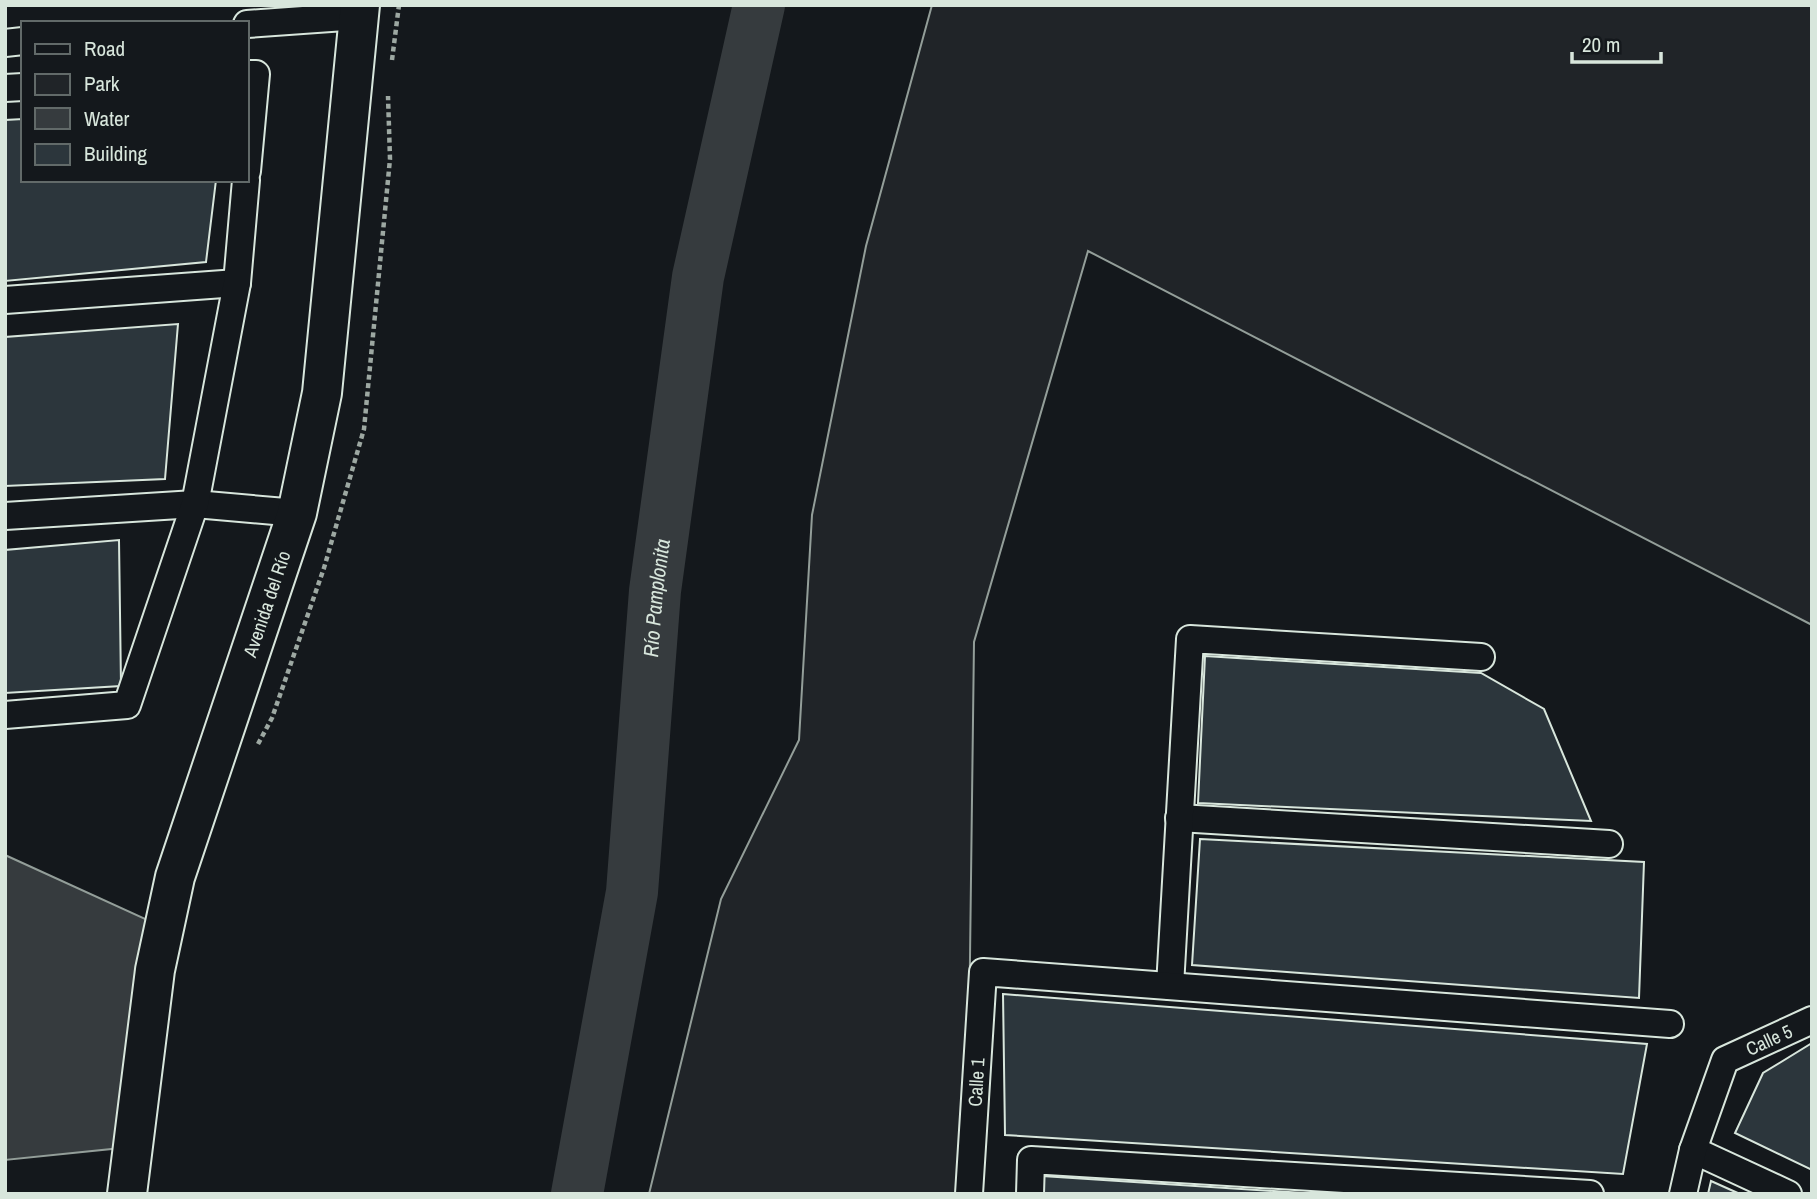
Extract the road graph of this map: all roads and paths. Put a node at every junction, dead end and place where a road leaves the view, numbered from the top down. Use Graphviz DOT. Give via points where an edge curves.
graph roads {
  1 [pos="360,11"];
  2 [pos="248,24"];
  3 [pos="248,74"];
  4 [pos="248,160"];
  5 [pos="246,182"];
  6 [pos="237,283"];
  7 [pos="5,300"];
  8 [pos="195,504"];
  9 [pos="297,513"];
  10 [pos="5,516"];
  11 [pos="1481,657"];
  12 [pos="5,715"];
  13 [pos="1179,818"];
  14 [pos="1609,844"];
  15 [pos="1170,986"];
  16 [pos="1812,1020"];
  17 [pos="1670,1024"];
  18 [pos="1693,1150"];
  19 [pos="1542,1192"];
  20 [pos="127,1194"];
  21 [pos="969,1194"];
  22 [pos="1030,1194"];
  23 [pos="1590,1194"];
  24 [pos="1683,1194"];
  25 [pos="1788,1194"];
  1 -- 2 [label="street"];
  1 -- 9 [label="main road, Avenida del Río" via="322,393"];
  3 -- 4 [label="street" via="256,74"];
  5 -- 6 [label="street"];
  6 -- 7 [label="street"];
  6 -- 8 [label="street"];
  8 -- 9 [label="street"];
  8 -- 10 [label="street"];
  8 -- 12 [label="street" via="127,705"];
  9 -- 20 [label="main road, Avenida del Río" via="175,877 155,970"];
  11 -- 13 [label="street" via="1190,639"];
  13 -- 14 [label="street"];
  13 -- 15 [label="street"];
  15 -- 17 [label="street"];
  15 -- 21 [label="street, Calle 1" via="983,972"];
  16 -- 18 [label="street, Calle 5" via="1725,1060"];
  18 -- 24 [label="street"];
  18 -- 25 [label="street"];
  19 -- 22 [label="street" via="1031,1160"];
  19 -- 23 [label="street"];
}
